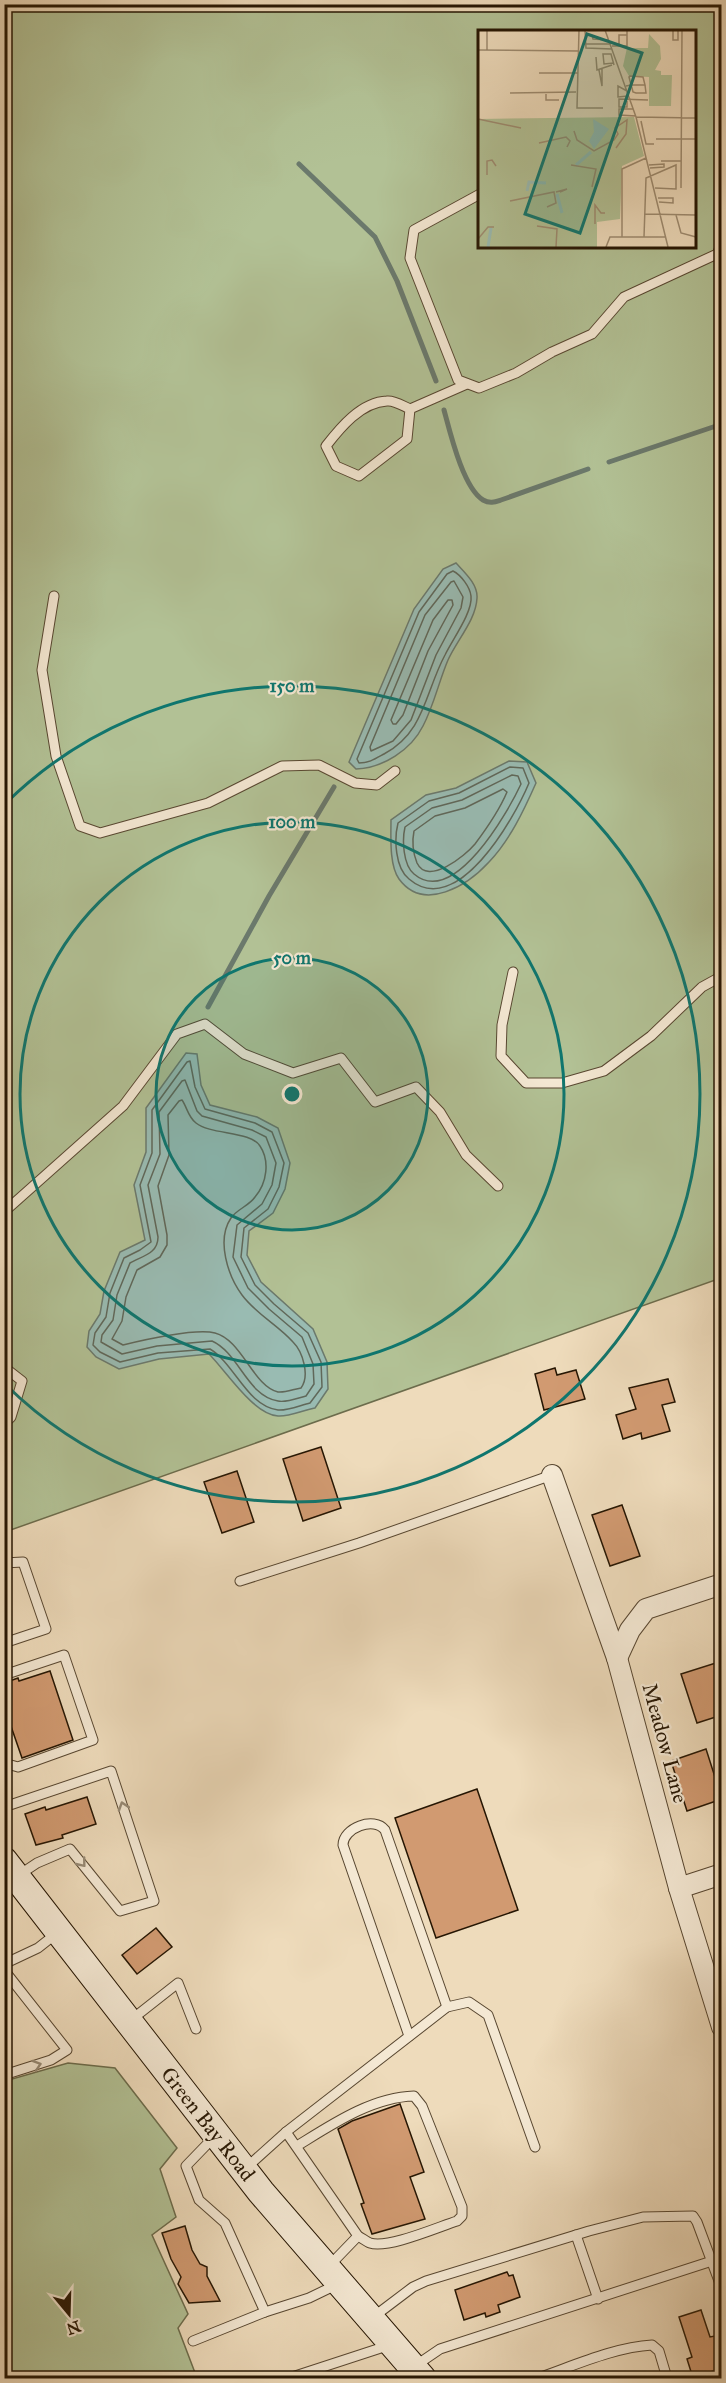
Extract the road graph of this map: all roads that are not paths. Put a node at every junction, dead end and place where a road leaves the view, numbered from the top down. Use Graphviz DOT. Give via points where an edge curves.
graph roads {
  1 [pos="478,195"];
  2 [pos="722,244"];
  3 [pos="467,384"];
  4 [pos="410,409"];
  5 [pos="54,596"];
  6 [pos="395,771"];
  7 [pos="513,972"];
  8 [pos="722,976"];
  9 [pos="498,1186"];
  10 [pos="4,1212"];
  11 [pos="4,1367"];
  12 [pos="4,1424"];
  13 [pos="552,1475"];
  14 [pos="4,1563"];
  15 [pos="240,1581"];
  16 [pos="722,1584"];
  17 [pos="4,1643"];
  18 [pos="617,1658"];
  19 [pos="4,1675"];
  20 [pos="4,1763"];
  21 [pos="4,1807"];
  22 [pos="11,1869"];
  23 [pos="722,1874"];
  24 [pos="679,1888"];
  25 [pos="59,1932"];
  26 [pos="4,1964"];
  27 [pos="4,1970"];
  28 [pos="447,2007"];
  29 [pos="129,2022"];
  30 [pos="722,2027"];
  31 [pos="196,2029"];
  32 [pos="409,2036"];
  33 [pos="4,2075"];
  34 [pos="286,2132"];
  35 [pos="216,2134"];
  36 [pos="297,2146"];
  37 [pos="535,2147"];
  38 [pos="244,2170"];
  39 [pos="576,2235"];
  40 [pos="358,2236"];
  41 [pos="712,2261"];
  42 [pos="333,2276"];
  43 [pos="722,2289"];
  44 [pos="598,2299"];
  45 [pos="265,2312"];
  46 [pos="370,2319"];
  47 [pos="193,2341"];
  48 [pos="393,2344"];
  49 [pos="418,2373"];
  50 [pos="305,2376"];
  51 [pos="289,2379"];
  52 [pos="538,2379"];
  53 [pos="668,2379"];
  1 -- 3 [label="lane" via="414,230 410,258 458,380"];
  2 -- 3 [label="lane" via="717,254 624,297 592,334 516,373 478,388"];
  3 -- 4 [label="lane"];
  4 -- 4 [label="lane" via="407,439 359,476 336,466 326,446 342,426 367,407 388,400"];
  5 -- 6 [label="lane" via="42,670 56,756 80,826 100,833 208,803 282,766 320,765 355,783 377,785"];
  7 -- 8 [label="lane" via="502,1025 501,1056 526,1083 562,1083 604,1071 651,1036 702,987"];
  9 -- 10 [label="lane" via="466,1155 440,1112 416,1087 375,1102 341,1058 293,1073 244,1054 205,1024 177,1034 123,1106"];
  11 -- 12 [label="lane" via="22,1381 11,1417"];
  13 -- 15 [label="lane"];
  13 -- 18 [label="street, Meadow Lane"];
  14 -- 17 [label="lane" via="23,1562 46,1629"];
  16 -- 18 [label="street" via="646,1609 630,1630"];
  18 -- 24 [label="street, Meadow Lane"];
  19 -- 20 [label="lane" via="64,1654 93,1740 18,1767"];
  22 -- 21 [label="lane, one-way" via="70,1849 120,1911 154,1901 111,1771"];
  22 -- 25 [label="main road, Green Bay Road"];
  23 -- 24 [label="street"];
  24 -- 30 [label="street, Meadow Lane"];
  25 -- 26 [label="lane" via="38,1948"];
  25 -- 29 [label="main road, Green Bay Road"];
  33 -- 27 [label="lane, one-way" via="51,2060 67,2049"];
  28 -- 32 [label="lane"];
  28 -- 32 [label="lane" via="385,1830 373,1822 347,1832 343,1845"];
  28 -- 37 [label="lane" via="469,2002 488,2015"];
  29 -- 31 [label="lane" via="178,1983"];
  29 -- 35 [label="main road, Green Bay Road"];
  32 -- 34 [label="lane"];
  34 -- 36 [label="lane"];
  34 -- 38 [label="lane"];
  35 -- 38 [label="main road, Green Bay Road"];
  35 -- 45 [label="lane" via="186,2166 199,2200 225,2223"];
  36 -- 40 [label="lane"];
  36 -- 40 [label="lane" via="335,2122 400,2096 414,2096 422,2106 462,2207 462,2216 385,2244 370,2243"];
  38 -- 42 [label="main road, Green Bay Road"];
  39 -- 41 [label="lane" via="643,2217 693,2217"];
  39 -- 44 [label="lane"];
  39 -- 46 [label="lane" via="413,2286"];
  40 -- 42 [label="lane"];
  41 -- 43 [label="lane"];
  41 -- 44 [label="lane"];
  42 -- 45 [label="lane" via="309,2298"];
  42 -- 46 [label="main road, Green Bay Road"];
  44 -- 49 [label="lane" via="440,2349"];
  45 -- 47 [label="lane"];
  46 -- 48 [label="main road, Green Bay Road"];
  48 -- 49 [label="main road, Green Bay Road"];
  48 -- 50 [label="lane"];
  50 -- 51 [label="lane"];
  52 -- 53 [label="lane" via="640,2345 652,2345 659,2351"];
}
